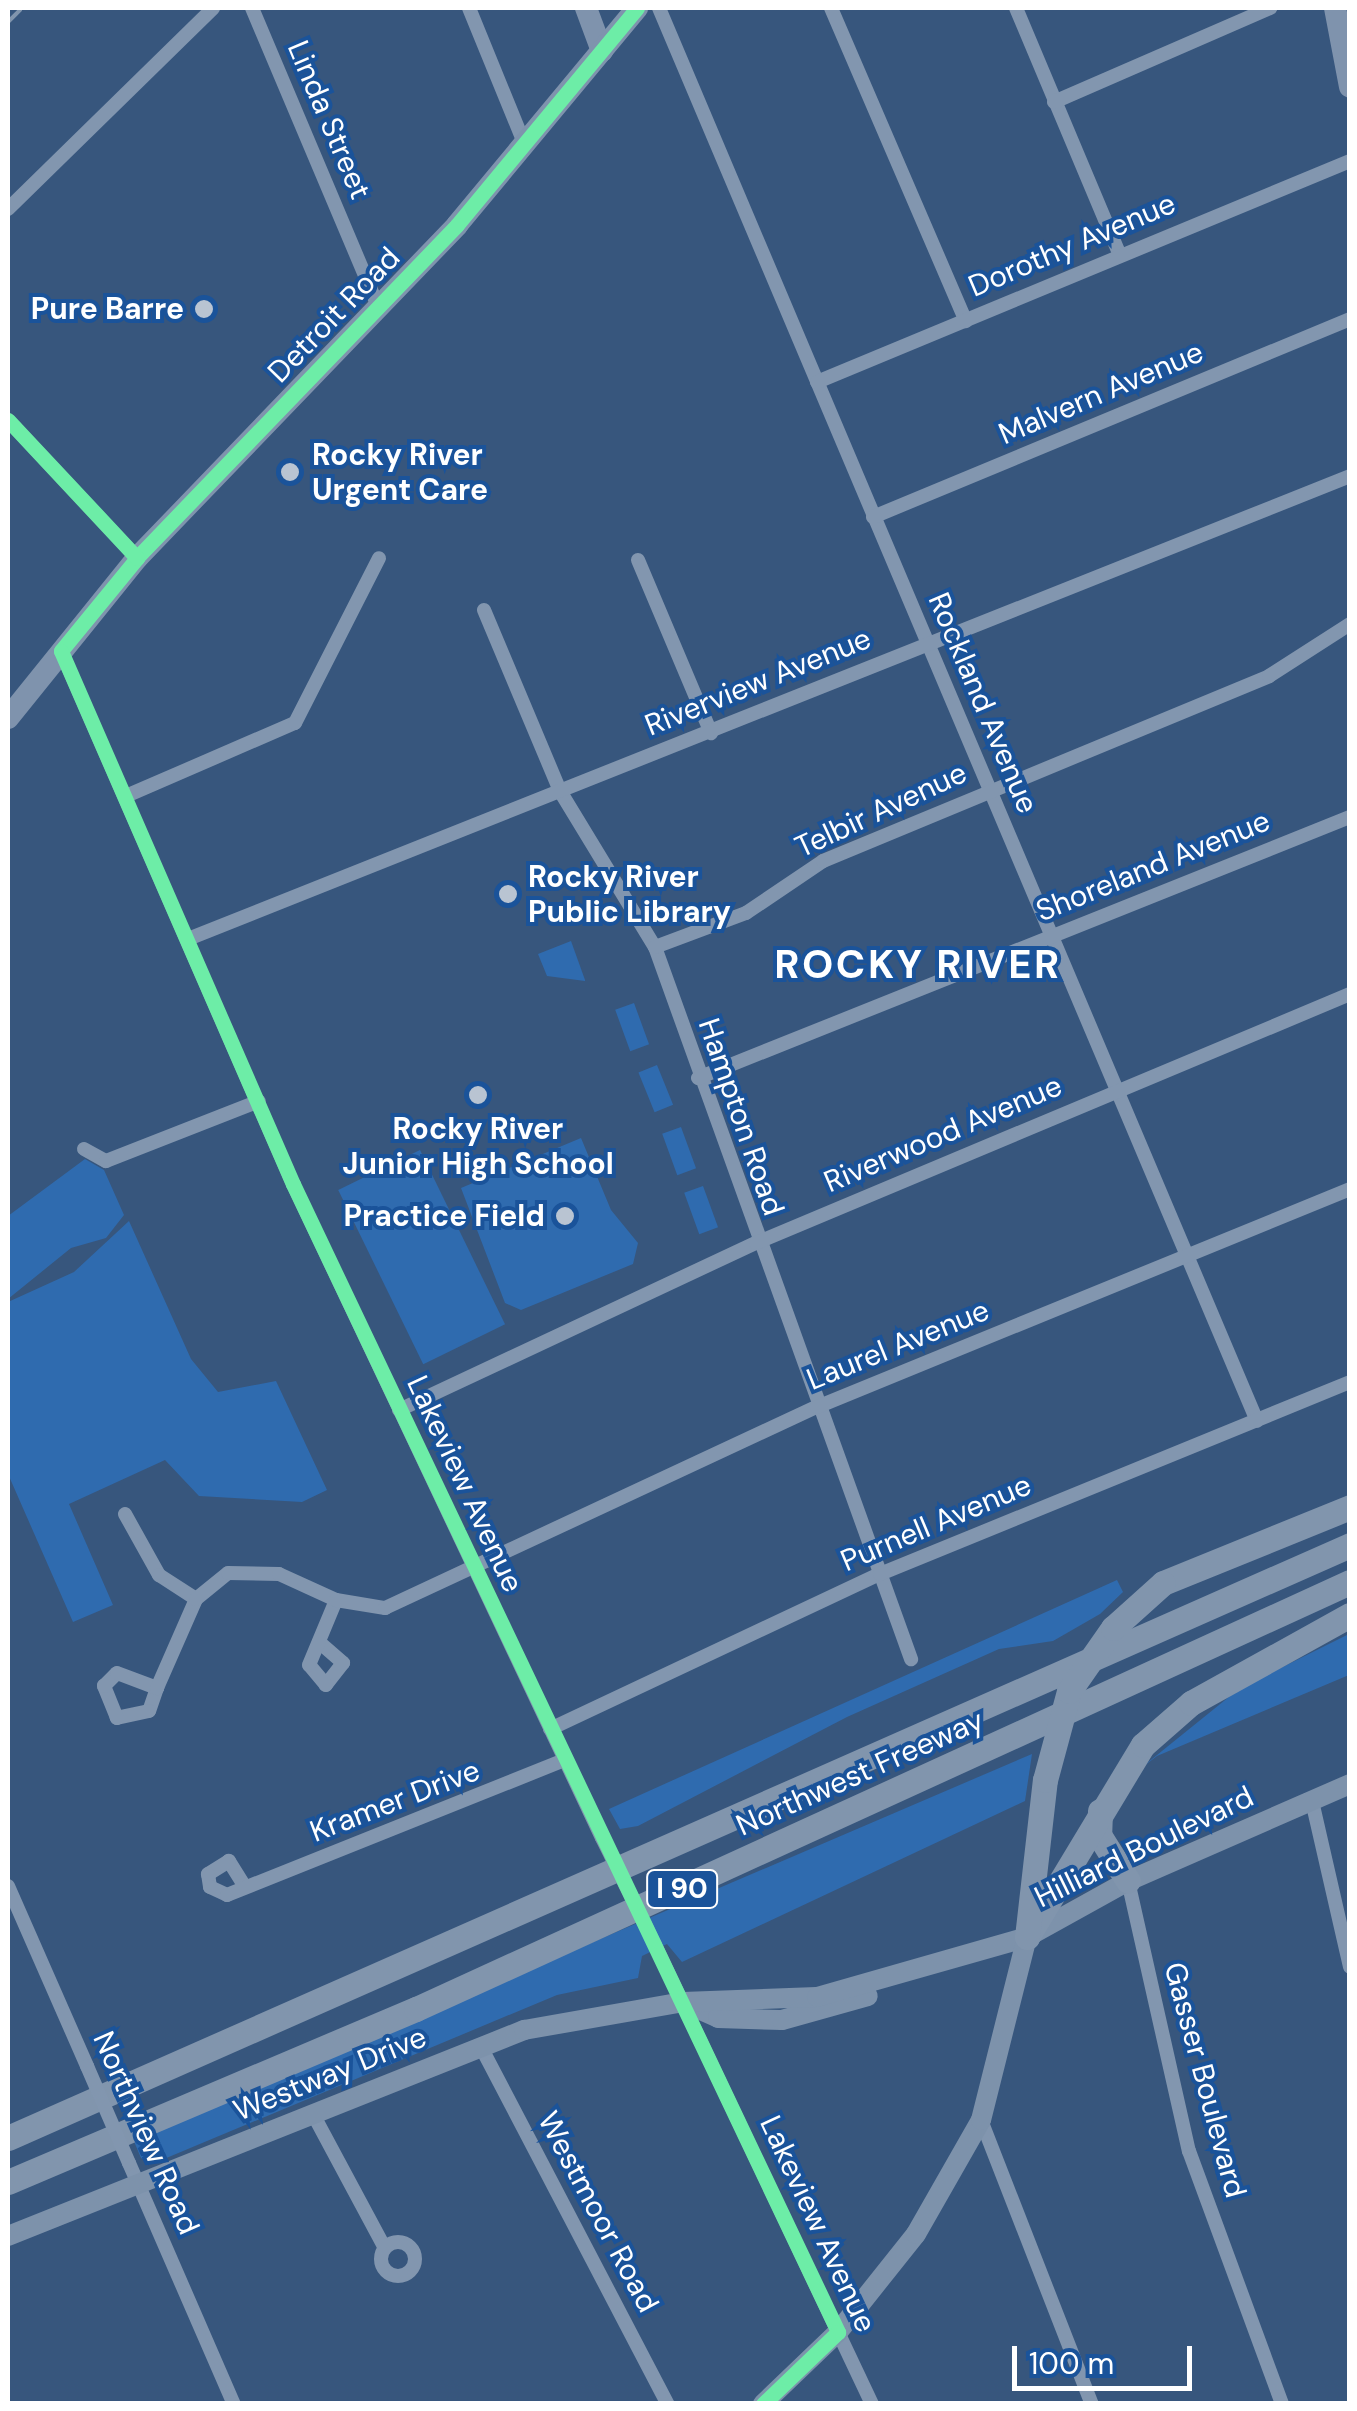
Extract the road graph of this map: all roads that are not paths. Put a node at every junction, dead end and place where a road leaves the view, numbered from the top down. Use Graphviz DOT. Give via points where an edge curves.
graph roads {
  1 [pos="213,8"];
  2 [pos="252,8"];
  3 [pos="468,8"];
  4 [pos="586,8"];
  5 [pos="637,8"];
  6 [pos="658,8"];
  7 [pos="831,8"];
  8 [pos="1016,8"];
  9 [pos="1270,8"];
  10 [pos="1334,8"];
  11 [pos="602,51"];
  12 [pos="1350,86"];
  13 [pos="1054,102"];
  14 [pos="524,143"];
  15 [pos="1350,160"];
  16 [pos="8,209"];
  17 [pos="1119,253"];
  18 [pos="379,309"];
  19 [pos="1350,319"];
  20 [pos="966,320"];
  21 [pos="817,382"];
  22 [pos="8,420"];
  23 [pos="1350,476"];
  24 [pos="873,517"];
  25 [pos="137,558"];
  26 [pos="378,558"];
  27 [pos="638,560"];
  28 [pos="484,610"];
  29 [pos="1350,624"];
  30 [pos="926,642"];
  31 [pos="62,650"];
  32 [pos="8,718"];
  33 [pos="711,734"];
  34 [pos="560,790"];
  35 [pos="990,790"];
  36 [pos="126,796"];
  37 [pos="1350,816"];
  38 [pos="1053,936"];
  39 [pos="188,939"];
  40 [pos="655,947"];
  41 [pos="1350,994"];
  42 [pos="698,1078"];
  43 [pos="1118,1091"];
  44 [pos="259,1102"];
  45 [pos="84,1149"];
  46 [pos="1350,1189"];
  47 [pos="756,1242"];
  48 [pos="1191,1256"];
  49 [pos="1350,1382"];
  50 [pos="817,1407"];
  51 [pos="399,1410"];
  52 [pos="1257,1421"];
  53 [pos="1350,1506"];
  54 [pos="125,1514"];
  55 [pos="1350,1544"];
  56 [pos="474,1567"];
  57 [pos="880,1574"];
  58 [pos="1350,1582"];
  59 [pos="196,1599"];
  60 [pos="336,1600"];
  61 [pos="1350,1615"];
  62 [pos="318,1642"];
  63 [pos="911,1660"];
  64 [pos="157,1688"];
  65 [pos="550,1729"];
  66 [pos="565,1760"];
  67 [pos="1350,1784"];
  68 [pos="1104,1796"];
  69 [pos="1312,1801"];
  70 [pos="1128,1881"];
  71 [pos="242,1882"];
  72 [pos="8,1886"];
  73 [pos="1027,1937"];
  74 [pos="1350,1967"];
  75 [pos="683,2002"];
  76 [pos="481,2047"];
  77 [pos="313,2114"];
  78 [pos="980,2120"];
  79 [pos="8,2138"];
  80 [pos="133,2172"];
  81 [pos="8,2182"];
  82 [pos="8,2236"];
  83 [pos="385,2248"];
  84 [pos="838,2332"];
  85 [pos="234,2404"];
  86 [pos="668,2404"];
  87 [pos="763,2404"];
  88 [pos="872,2404"];
  89 [pos="1092,2404"];
  90 [pos="1282,2404"];
  1 -- 16 [label="street"];
  2 -- 18 [label="street, Linda Street"];
  3 -- 14 [label="street"];
  4 -- 11 [label="main road"];
  5 -- 11 [label="main road, Detroit Road"];
  6 -- 21 [label="street, Rockland Avenue"];
  7 -- 20 [label="street"];
  8 -- 13 [label="street"];
  9 -- 13 [label="street"];
  10 -- 12 [label="main road"];
  11 -- 14 [label="main road, Detroit Road"];
  13 -- 17 [label="street"];
  14 -- 18 [label="main road, Detroit Road"];
  15 -- 17 [label="street, Dorothy Avenue"];
  17 -- 20 [label="street, Dorothy Avenue"];
  18 -- 25 [label="main road, Detroit Road"];
  19 -- 24 [label="street, Malvern Avenue"];
  20 -- 21 [label="street, Dorothy Avenue"];
  21 -- 24 [label="street, Rockland Avenue"];
  22 -- 25 [label="street"];
  23 -- 30 [label="street, Riverview Avenue"];
  24 -- 30 [label="street, Rockland Avenue"];
  25 -- 31 [label="main road, Detroit Road"];
  26 -- 36 [label="street" via="294,723"];
  27 -- 33 [label="street"];
  28 -- 34 [label="street, Hampton Road"];
  29 -- 35 [label="street, Telbir Avenue" via="1269,676"];
  30 -- 33 [label="street, Riverview Avenue"];
  30 -- 35 [label="street, Rockland Avenue"];
  31 -- 32 [label="main road, Detroit Road"];
  31 -- 36 [label="street, Lakeview Avenue"];
  33 -- 34 [label="street, Riverview Avenue"];
  34 -- 39 [label="street, Riverview Avenue"];
  34 -- 40 [label="street, Hampton Road"];
  35 -- 38 [label="street, Rockland Avenue"];
  35 -- 40 [label="street, Telbir Avenue" via="823,861 746,913"];
  36 -- 39 [label="street, Lakeview Avenue"];
  37 -- 38 [label="street, Shoreland Avenue"];
  38 -- 42 [label="street, Shoreland Avenue"];
  38 -- 43 [label="street, Rockland Avenue"];
  39 -- 44 [label="street, Lakeview Avenue"];
  40 -- 42 [label="street, Hampton Road"];
  41 -- 43 [label="street, Riverwood Avenue"];
  42 -- 47 [label="street, Hampton Road"];
  43 -- 47 [label="street, Riverwood Avenue"];
  43 -- 48 [label="street, Rockland Avenue"];
  44 -- 45 [label="street" via="106,1160"];
  44 -- 51 [label="street, Lakeview Avenue"];
  46 -- 48 [label="street, Laurel Avenue"];
  47 -- 50 [label="street, Hampton Road"];
  47 -- 51 [label="street, Riverwood Avenue"];
  48 -- 50 [label="street, Laurel Avenue"];
  48 -- 52 [label="street, Rockland Avenue"];
  49 -- 52 [label="street, Purnell Avenue"];
  50 -- 56 [label="street, Laurel Avenue"];
  50 -- 57 [label="street, Hampton Road"];
  51 -- 56 [label="street, Lakeview Avenue"];
  52 -- 57 [label="street, Purnell Avenue"];
  53 -- 73 [label="highway, bridge" via="1162,1583 1113,1628 1069,1692 1046,1780"];
  54 -- 59 [label="street" via="159,1574"];
  55 -- 79 [label="highway, Northwest Freeway / I 90"];
  56 -- 60 [label="street, Laurel Avenue" via="385,1608"];
  56 -- 65 [label="street, Lakeview Avenue"];
  57 -- 63 [label="street, Hampton Road"];
  57 -- 65 [label="street, Purnell Avenue"];
  58 -- 81 [label="highway, Northwest Freeway / I 90" via="434,2001"];
  59 -- 60 [label="street, Laurel Avenue" via="228,1573 253,1568"];
  59 -- 64 [label="street"];
  60 -- 62 [label="street"];
  61 -- 68 [label="highway" via="1192,1702"];
  65 -- 66 [label="street, Lakeview Avenue"];
  66 -- 71 [label="street, Kramer Drive" via="454,1810"];
  66 -- 75 [label="street, Lakeview Avenue, bridge"];
  67 -- 69 [label="main road, Hilliard Boulevard"];
  68 -- 70 [label="highway" via="1099,1835"];
  68 -- 73 [label="highway" via="1052,1908"];
  69 -- 70 [label="main road, Hilliard Boulevard"];
  69 -- 74 [label="street"];
  70 -- 73 [label="main road, Hilliard Boulevard"];
  70 -- 90 [label="street, Gasser Boulevard" via="1189,2151"];
  72 -- 80 [label="street, Northview Road, bridge"];
  73 -- 75 [label="main road, Westway Drive" via="817,1998"];
  73 -- 78 [label="main road, Hilliard Boulevard"];
  75 -- 76 [label="main road, Westway Drive" via="575,2018"];
  75 -- 84 [label="street, Lakeview Avenue"];
  76 -- 77 [label="main road, Westway Drive"];
  76 -- 86 [label="street, Westmoor Road"];
  77 -- 80 [label="main road, Westway Drive"];
  77 -- 83 [label="street"];
  78 -- 84 [label="main road, Hilliard Boulevard" via="916,2234"];
  78 -- 89 [label="street"];
  80 -- 82 [label="main road, Westway Drive"];
  80 -- 85 [label="street, Northview Road"];
  84 -- 87 [label="main road, Hilliard Boulevard"];
  84 -- 88 [label="street, Lakeview Avenue"];
}
